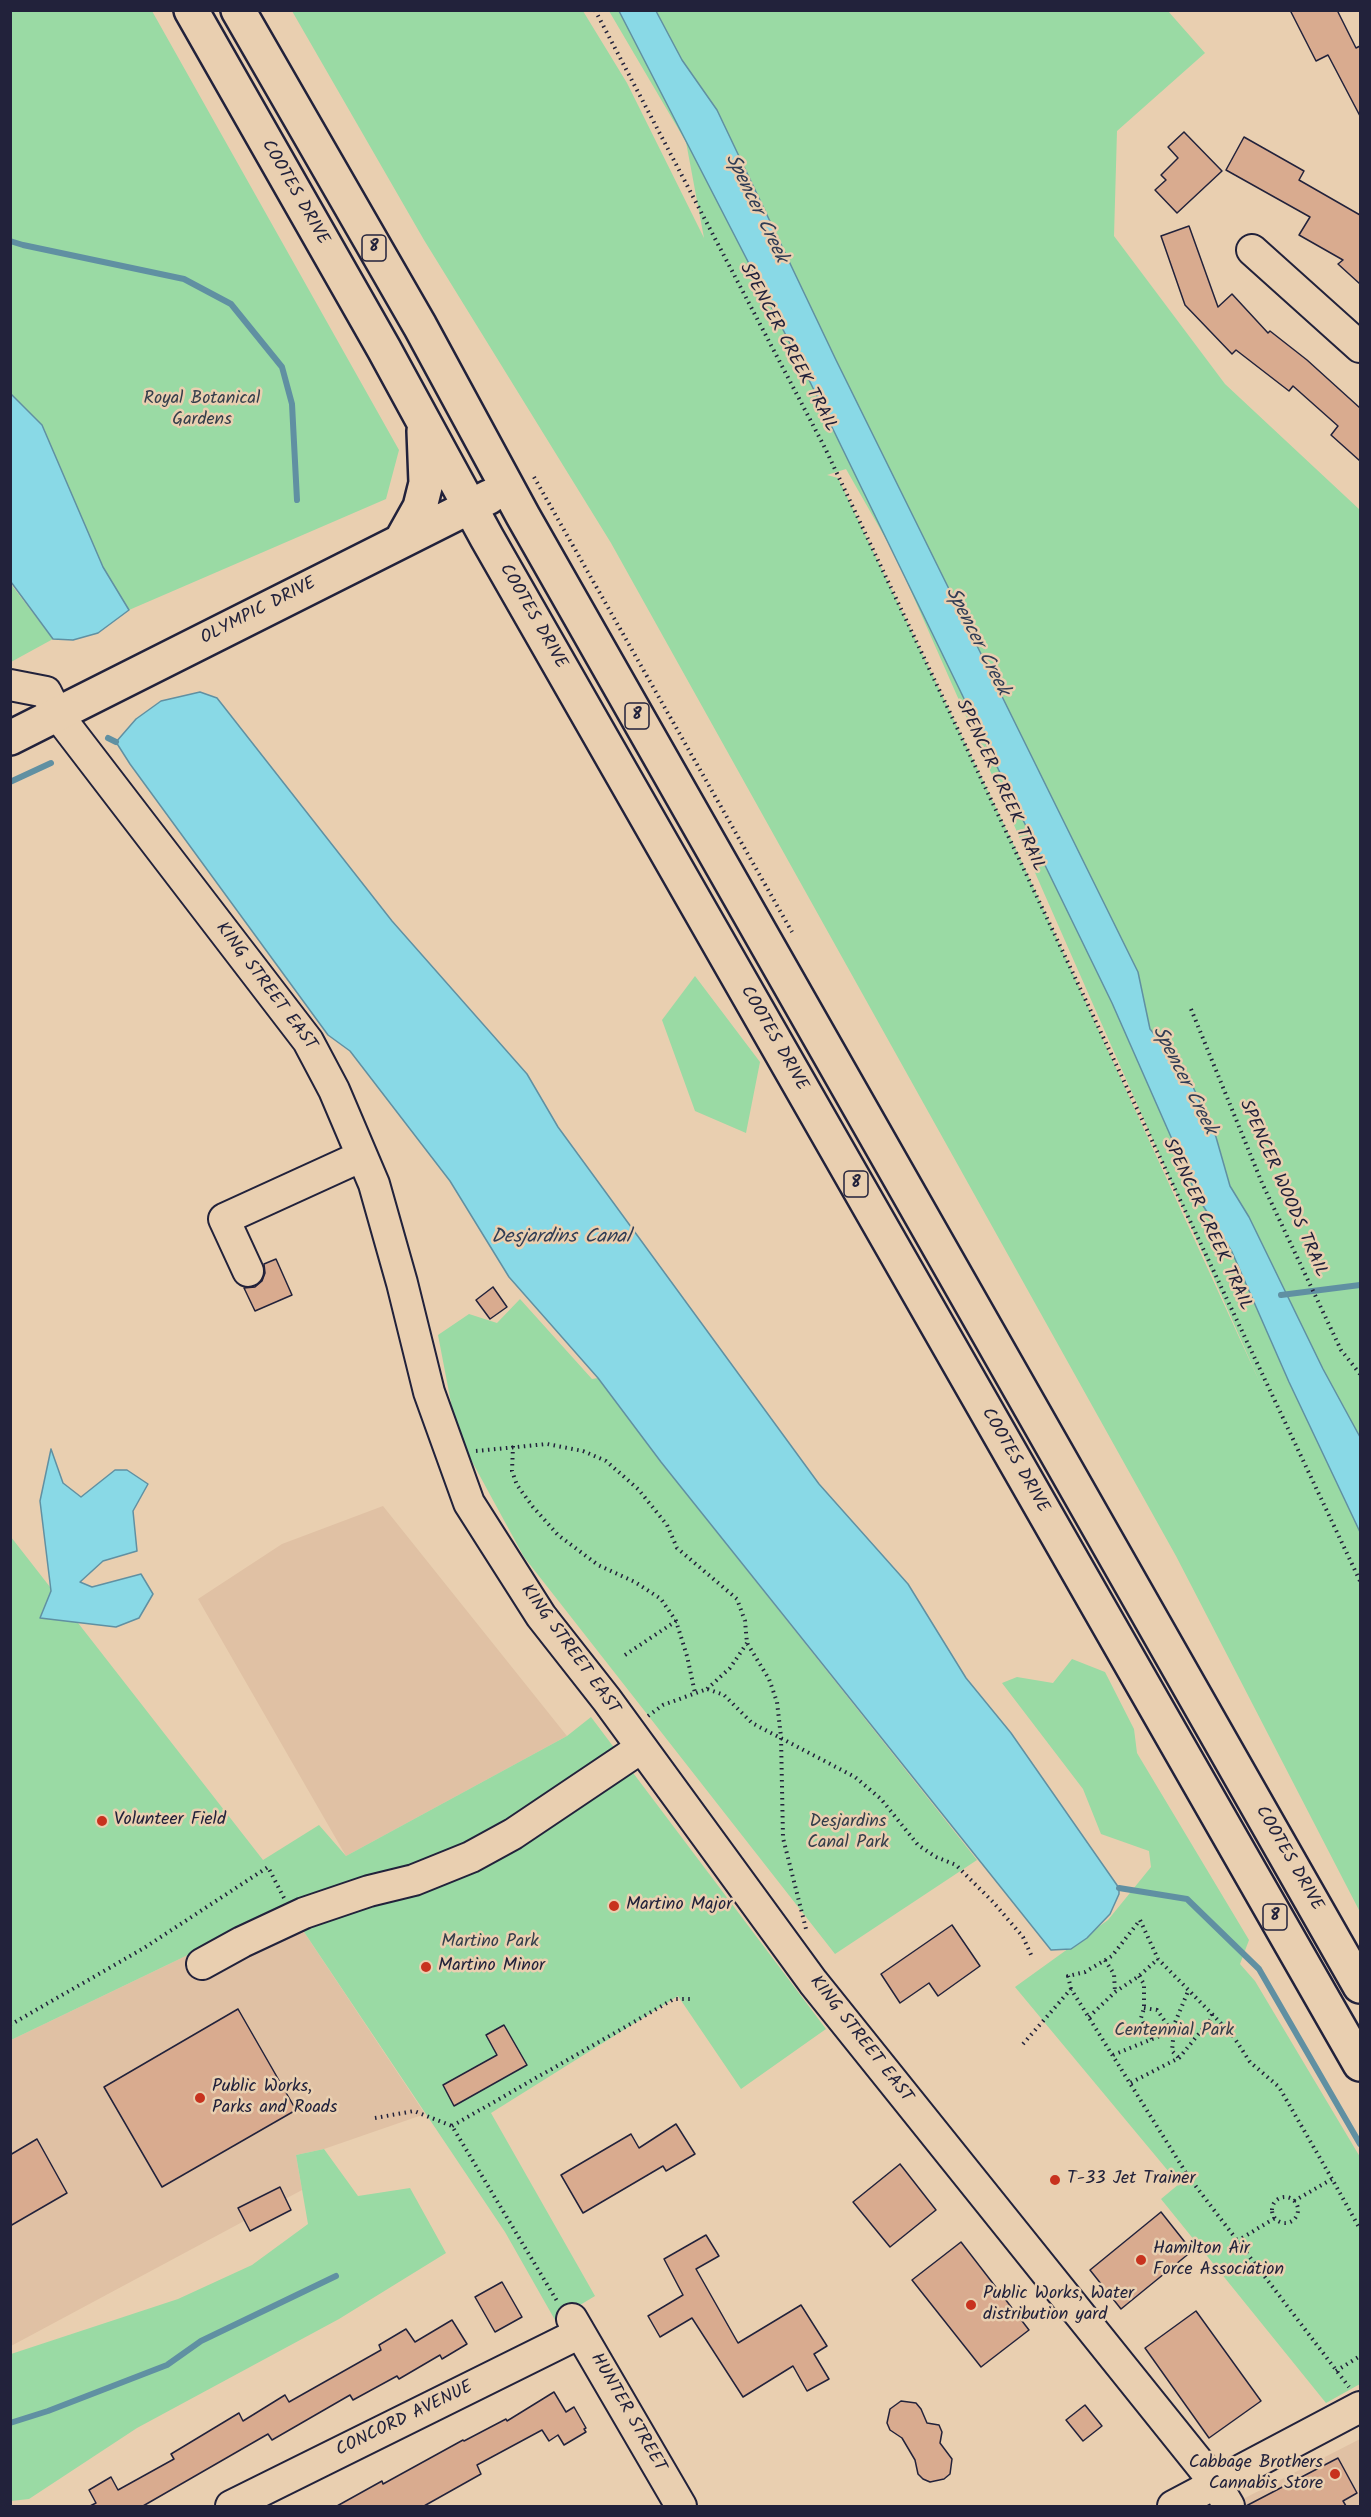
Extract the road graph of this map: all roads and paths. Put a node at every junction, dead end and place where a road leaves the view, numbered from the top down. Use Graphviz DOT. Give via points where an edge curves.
graph roads {
  1 [pos="191,10"];
  2 [pos="238,10"];
  3 [pos="595,10"];
  4 [pos="1252,250"];
  5 [pos="1360,347"];
  6 [pos="424,424"];
  7 [pos="507,487"];
  8 [pos="470,508"];
  9 [pos="401,542"];
  10 [pos="10,686"];
  11 [pos="57,714"];
  12 [pos="10,738"];
  13 [pos="1191,1009"];
  14 [pos="362,1156"];
  15 [pos="248,1271"];
  16 [pos="1360,1374"];
  17 [pos="513,1446"];
  18 [pos="452,1455"];
  19 [pos="1360,1581"];
  20 [pos="676,1621"];
  21 [pos="747,1643"];
  22 [pos="625,1655"];
  23 [pos="707,1689"];
  24 [pos="695,1693"];
  25 [pos="781,1737"];
  26 [pos="634,1740"];
  27 [pos="294,1917"];
  28 [pos="786,1944"];
  29 [pos="1032,1957"];
  30 [pos="1158,1959"];
  31 [pos="1105,1960"];
  32 [pos="202,1964"];
  33 [pos="1139,1976"];
  34 [pos="1360,1986"];
  35 [pos="1071,1989"];
  36 [pos="1189,1989"];
  37 [pos="1115,1992"];
  38 [pos="692,2000"];
  39 [pos="1144,2008"];
  40 [pos="1212,2014"];
  41 [pos="1089,2017"];
  42 [pos="10,2025"];
  43 [pos="1171,2030"];
  44 [pos="1152,2039"];
  45 [pos="1023,2044"];
  46 [pos="1113,2055"];
  47 [pos="1179,2058"];
  48 [pos="1360,2064"];
  49 [pos="1130,2083"];
  50 [pos="375,2118"];
  51 [pos="452,2126"];
  52 [pos="1332,2179"];
  53 [pos="1294,2201"];
  54 [pos="1275,2218"];
  55 [pos="1360,2229"];
  56 [pos="1237,2241"];
  57 [pos="576,2326"];
  58 [pos="1360,2356"];
  59 [pos="1336,2370"];
  60 [pos="1358,2401"];
  61 [pos="1222,2495"];
  62 [pos="231,2506"];
  63 [pos="681,2506"];
  64 [pos="1173,2506"];
  1 -- 6 [label="main road, COOTES DRIVE / 8"];
  2 -- 7 [label="main road, COOTES DRIVE / 8"];
  3 -- 19 [label="path, SPENCER CREEK TRAIL" via="825,448"];
  4 -- 5 [label="street"];
  6 -- 8 [label="main road, COOTES DRIVE / 8"];
  6 -- 9 [label="main road" via="426,483 420,507"];
  7 -- 8 [label="main road, OLYMPIC DRIVE"];
  7 -- 34 [label="main road, COOTES DRIVE / 8"];
  8 -- 9 [label="main road, OLYMPIC DRIVE"];
  8 -- 48 [label="main road, COOTES DRIVE / 8"];
  9 -- 11 [label="main road, OLYMPIC DRIVE"];
  10 -- 11 [label="street, KING STREET EAST" via="46,692"];
  11 -- 12 [label="main road, OLYMPIC DRIVE"];
  11 -- 14 [label="street, KING STREET EAST" via="308,1041"];
  13 -- 16 [label="path, SPENCER WOODS TRAIL" via="1262,1183 1341,1350"];
  14 -- 15 [label="street" via="224,1219"];
  14 -- 18 [label="street, KING STREET EAST" via="374,1184 429,1392"];
  17 -- 18 [label="path"];
  17 -- 20 [label="path" via="512,1471 517,1485 558,1535 598,1565 661,1599"];
  17 -- 21 [label="path" via="547,1444 583,1451 606,1461 638,1489 667,1525 677,1548 737,1599"];
  18 -- 26 [label="street, KING STREET EAST" via="469,1503 499,1552 541,1616"];
  20 -- 22 [label="path"];
  20 -- 24 [label="path"];
  21 -- 23 [label="path" via="730,1668"];
  21 -- 25 [label="path" via="769,1679 777,1702"];
  23 -- 24 [label="path"];
  23 -- 25 [label="path" via="724,1695 752,1722"];
  24 -- 26 [label="path" via="663,1705"];
  25 -- 28 [label="path" via="783,1838 806,1930"];
  25 -- 29 [label="path" via="855,1777 881,1799 918,1845 956,1865 994,1903 1023,1937"];
  26 -- 27 [label="street" via="513,1834 471,1857 414,1880"];
  26 -- 28 [label="street, KING STREET EAST"];
  27 -- 32 [label="street"];
  27 -- 42 [label="path" via="268,1867 144,1948"];
  28 -- 61 [label="street, KING STREET EAST"];
  30 -- 31 [label="path" via="1140,1920"];
  30 -- 33 [label="path"];
  30 -- 36 [label="path"];
  31 -- 35 [label="path" via="1085,1972 1068,1976"];
  31 -- 37 [label="path" via="1114,1974"];
  33 -- 37 [label="path"];
  33 -- 39 [label="path" via="1144,1984"];
  35 -- 41 [label="path"];
  35 -- 45 [label="path"];
  36 -- 40 [label="path"];
  36 -- 43 [label="path"];
  37 -- 41 [label="path"];
  38 -- 51 [label="path" via="674,1999"];
  39 -- 43 [label="path" via="1157,2010"];
  39 -- 44 [label="path" via="1141,2018"];
  40 -- 47 [label="path"];
  40 -- 52 [label="path" via="1250,2062 1279,2087"];
  41 -- 46 [label="path"];
  43 -- 44 [label="path"];
  43 -- 47 [label="path" via="1172,2051"];
  44 -- 46 [label="path"];
  46 -- 49 [label="path"];
  47 -- 49 [label="path"];
  49 -- 56 [label="path" via="1188,2176"];
  50 -- 51 [label="path" via="414,2111"];
  51 -- 57 [label="path" via="556,2300"];
  52 -- 53 [label="path"];
  52 -- 55 [label="path"];
  53 -- 54 [label="path" via="1282,2197 1275,2202"];
  53 -- 54 [label="path" via="1298,2212 1294,2220 1286,2223"];
  54 -- 56 [label="path"];
  56 -- 59 [label="path"];
  57 -- 62 [label="street, CONCORD AVENUE"];
  57 -- 63 [label="street, HUNTER STREET"];
  58 -- 59 [label="path"];
  59 -- 60 [label="path"];
  60 -- 61 [label="street"];
  61 -- 64 [label="street"];
}
